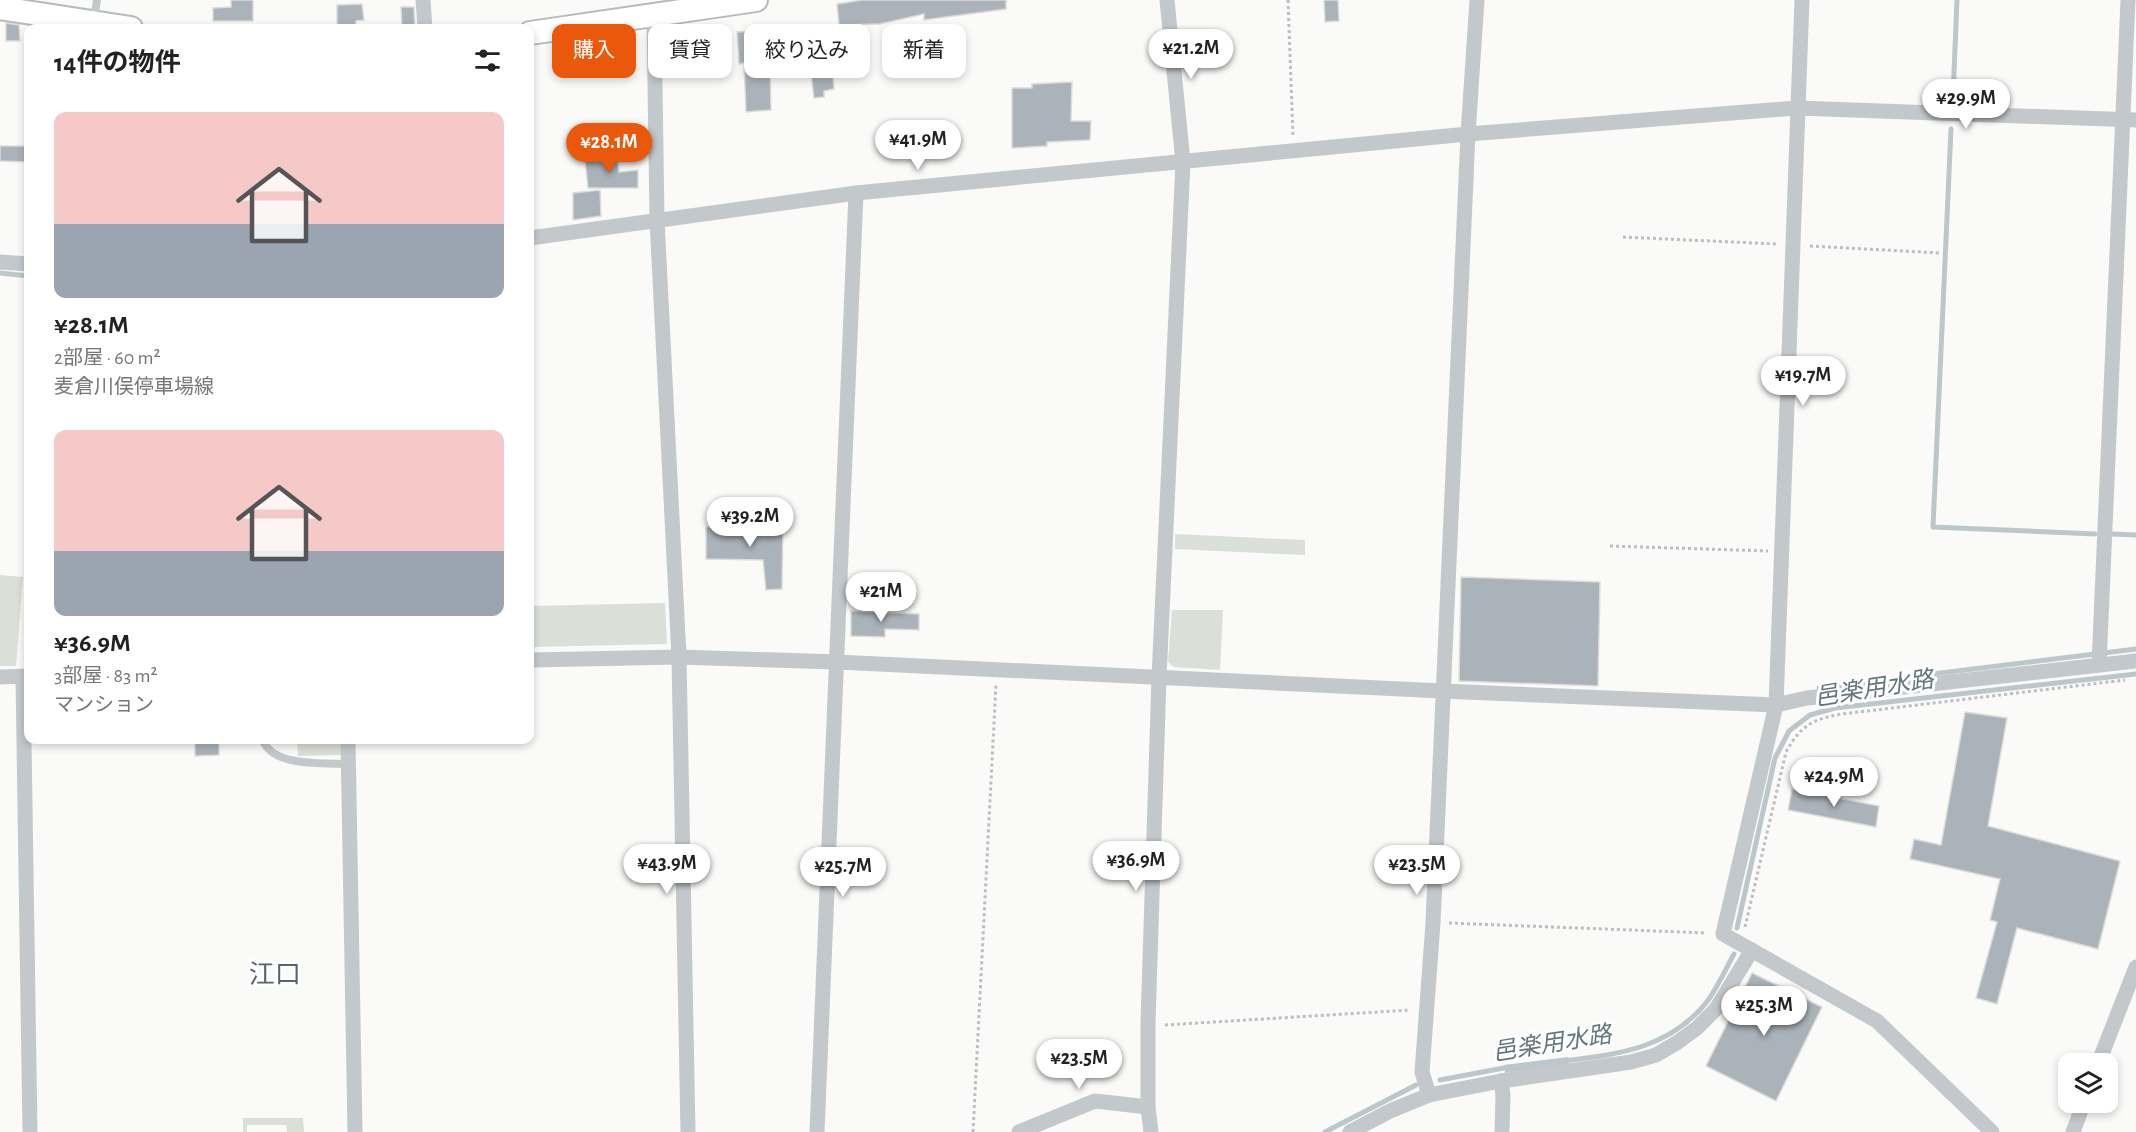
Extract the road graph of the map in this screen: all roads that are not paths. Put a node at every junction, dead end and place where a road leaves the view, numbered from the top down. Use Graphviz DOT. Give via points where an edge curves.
graph roads {
  1 [pos="423,0"];
  2 [pos="756,0"];
  3 [pos="1167,0"];
  4 [pos="1477,0"];
  5 [pos="1802,0"];
  6 [pos="2128,0"];
  7 [pos="0,8"];
  8 [pos="95,11"];
  9 [pos="654,15"];
  10 [pos="123,24"];
  11 [pos="425,24"];
  12 [pos="534,32"];
  13 [pos="1797,108"];
  14 [pos="2129,120"];
  15 [pos="1468,134"];
  16 [pos="1183,162"];
  17 [pos="856,193"];
  18 [pos="657,220"];
  19 [pos="534,237"];
  20 [pos="0,262"];
  21 [pos="24,264"];
  22 [pos="679,657"];
  23 [pos="534,660"];
  24 [pos="2136,661"];
  25 [pos="837,662"];
  26 [pos="2099,665"];
  27 [pos="0,677"];
  28 [pos="24,677"];
  29 [pos="1159,678"];
  30 [pos="1442,691"];
  31 [pos="1776,705"];
  32 [pos="27,744"];
  33 [pos="264,744"];
  34 [pos="348,744"];
  35 [pos="348,764"];
  36 [pos="1747,947"];
  37 [pos="2136,967"];
  38 [pos="2102,1053"];
  39 [pos="1501,1081"];
  40 [pos="1429,1095"];
  41 [pos="1148,1107"];
  42 [pos="2080,1113"];
  43 [pos="30,1132"];
  44 [pos="355,1132"];
  45 [pos="688,1132"];
  46 [pos="817,1132"];
  47 [pos="1019,1132"];
  48 [pos="1151,1132"];
  49 [pos="1350,1132"];
  50 [pos="1502,1132"];
  51 [pos="1992,1132"];
  52 [pos="2073,1132"];
  1 -- 11 [label="street"];
  2 -- 9 [label="main road"];
  3 -- 16 [label="street"];
  4 -- 15 [label="street"];
  5 -- 13 [label="street"];
  6 -- 14 [label="street"];
  7 -- 8 [label="main road"];
  8 -- 10 [label="main road"];
  9 -- 12 [label="main road"];
  9 -- 18 [label="street"];
  13 -- 14 [label="street"];
  13 -- 15 [label="street"];
  13 -- 31 [label="street"];
  14 -- 26 [label="street"];
  15 -- 16 [label="street"];
  15 -- 30 [label="street"];
  16 -- 17 [label="street"];
  16 -- 29 [label="street"];
  17 -- 18 [label="street"];
  17 -- 25 [label="street"];
  18 -- 19 [label="street"];
  18 -- 22 [label="street"];
  20 -- 21 [label="street"];
  22 -- 23 [label="street"];
  22 -- 25 [label="street"];
  22 -- 45 [label="street"];
  24 -- 26 [label="street"];
  25 -- 29 [label="street"];
  25 -- 46 [label="street"];
  26 -- 31 [label="street" via="1807,698"];
  27 -- 28 [label="street"];
  29 -- 30 [label="street"];
  29 -- 41 [label="street"];
  30 -- 31 [label="street"];
  30 -- 40 [label="street" via="1433,923 1422,1072"];
  31 -- 36 [label="street" via="1723,934"];
  32 -- 43 [label="street"];
  33 -- 35 [label="lane" via="272,754 302,763"];
  34 -- 35 [label="street"];
  35 -- 44 [label="street"];
  36 -- 39 [label="street" via="1716,1008 1697,1028 1656,1054 1631,1062"];
  36 -- 51 [label="street" via="1877,1021"];
  37 -- 38 [label="street"];
  39 -- 40 [label="street"];
  39 -- 50 [label="street"];
  40 -- 49 [label="street"];
  41 -- 47 [label="street" via="1095,1101"];
  41 -- 48 [label="street"];
  42 -- 52 [label="street"];
}
